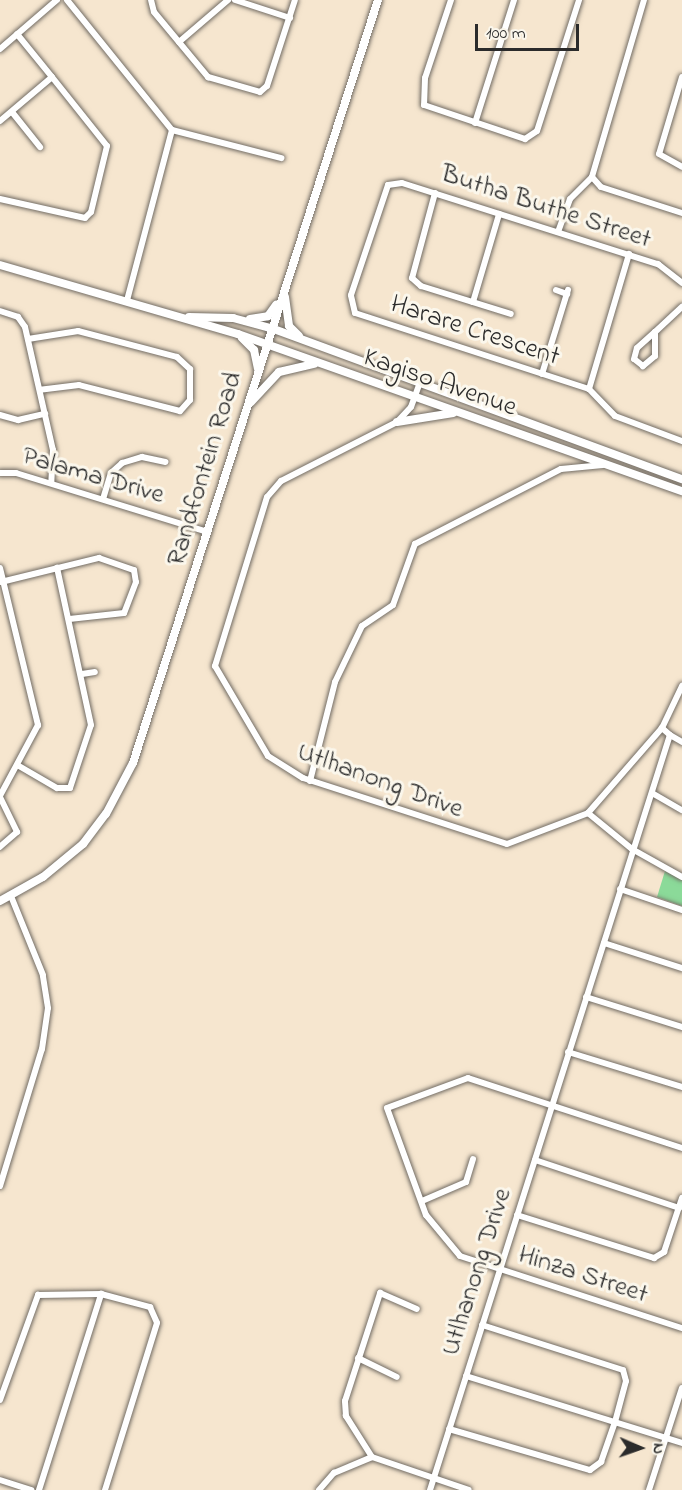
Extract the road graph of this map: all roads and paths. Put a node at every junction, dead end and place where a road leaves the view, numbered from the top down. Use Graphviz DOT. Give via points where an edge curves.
graph roads {
  1 [pos="57,0"];
  2 [pos="67,0"];
  3 [pos="151,0"];
  4 [pos="228,0"];
  5 [pos="235,0"];
  6 [pos="296,0"];
  7 [pos="378,0"];
  8 [pos="451,0"];
  9 [pos="514,0"];
  10 [pos="579,0"];
  11 [pos="644,0"];
  12 [pos="290,18"];
  13 [pos="17,34"];
  14 [pos="179,42"];
  15 [pos="0,49"];
  16 [pos="52,77"];
  17 [pos="682,77"];
  18 [pos="12,112"];
  19 [pos="0,122"];
  20 [pos="476,123"];
  21 [pos="171,130"];
  22 [pos="40,147"];
  23 [pos="281,158"];
  24 [pos="682,166"];
  25 [pos="592,177"];
  26 [pos="435,194"];
  27 [pos="0,199"];
  28 [pos="682,213"];
  29 [pos="499,214"];
  30 [pos="558,232"];
  31 [pos="629,254"];
  32 [pos="0,265"];
  33 [pos="682,284"];
  34 [pos="556,290"];
  35 [pos="284,291"];
  36 [pos="127,300"];
  37 [pos="473,302"];
  38 [pos="682,307"];
  39 [pos="351,308"];
  40 [pos="0,311"];
  41 [pos="511,314"];
  42 [pos="185,317"];
  43 [pos="233,318"];
  44 [pos="271,328"];
  45 [pos="655,332"];
  46 [pos="238,334"];
  47 [pos="28,339"];
  48 [pos="308,342"];
  49 [pos="266,344"];
  50 [pos="324,365"];
  51 [pos="258,370"];
  52 [pos="542,374"];
  53 [pos="418,385"];
  54 [pos="589,389"];
  55 [pos="40,390"];
  56 [pos="415,397"];
  57 [pos="246,410"];
  58 [pos="461,413"];
  59 [pos="45,414"];
  60 [pos="0,416"];
  61 [pos="398,422"];
  62 [pos="682,441"];
  63 [pos="165,462"];
  64 [pos="613,466"];
  65 [pos="0,473"];
  66 [pos="682,479"];
  67 [pos="51,483"];
  68 [pos="682,490"];
  69 [pos="103,499"];
  70 [pos="208,532"];
  71 [pos="0,568"];
  72 [pos="57,568"];
  73 [pos="2,581"];
  74 [pos="69,619"];
  75 [pos="95,672"];
  76 [pos="82,674"];
  77 [pos="682,686"];
  78 [pos="662,728"];
  79 [pos="670,735"];
  80 [pos="682,742"];
  81 [pos="20,766"];
  82 [pos="310,781"];
  83 [pos="652,793"];
  84 [pos="0,797"];
  85 [pos="682,810"];
  86 [pos="588,813"];
  87 [pos="0,847"];
  88 [pos="632,849"];
  89 [pos="682,877"];
  90 [pos="620,890"];
  91 [pos="11,896"];
  92 [pos="0,901"];
  93 [pos="682,909"];
  94 [pos="604,943"];
  95 [pos="682,968"];
  96 [pos="586,997"];
  97 [pos="682,1027"];
  98 [pos="568,1052"];
  99 [pos="682,1087"];
  100 [pos="551,1106"];
  101 [pos="682,1148"];
  102 [pos="473,1160"];
  103 [pos="535,1160"];
  104 [pos="0,1186"];
  105 [pos="682,1198"];
  106 [pos="422,1201"];
  107 [pos="679,1208"];
  108 [pos="518,1215"];
  109 [pos="499,1270"];
  110 [pos="101,1294"];
  111 [pos="417,1309"];
  112 [pos="482,1325"];
  113 [pos="682,1328"];
  114 [pos="358,1358"];
  115 [pos="466,1376"];
  116 [pos="396,1377"];
  117 [pos="682,1388"];
  118 [pos="0,1401"];
  119 [pos="615,1422"];
  120 [pos="449,1429"];
  121 [pos="666,1438"];
  122 [pos="682,1443"];
  123 [pos="372,1457"];
  124 [pos="434,1479"];
  125 [pos="0,1480"];
  126 [pos="31,1490"];
  127 [pos="39,1490"];
  128 [pos="105,1490"];
  129 [pos="319,1490"];
  130 [pos="430,1490"];
  131 [pos="469,1490"];
  132 [pos="650,1490"];
  1 -- 13 [label="street"];
  2 -- 21 [label="street"];
  3 -- 14 [label="street"];
  4 -- 14 [label="street"];
  5 -- 12 [label="street"];
  6 -- 12 [label="street"];
  7 -- 35 [label="street, Randfontein Road"];
  8 -- 20 [label="street" via="422,100 428,108"];
  9 -- 20 [label="street"];
  10 -- 20 [label="street" via="539,126 532,137 525,139"];
  11 -- 25 [label="street"];
  12 -- 14 [label="street" via="267,86 260,92 212,80"];
  13 -- 15 [label="street"];
  13 -- 16 [label="street"];
  16 -- 18 [label="street"];
  16 -- 27 [label="street" via="107,146 91,212 77,219"];
  17 -- 24 [label="street" via="659,154"];
  18 -- 19 [label="street"];
  18 -- 22 [label="street"];
  21 -- 23 [label="street"];
  21 -- 36 [label="street"];
  25 -- 28 [label="street" via="601,187"];
  25 -- 30 [label="street" via="570,199"];
  26 -- 29 [label="street, Butha Buthe Street"];
  26 -- 37 [label="street" via="412,278"];
  26 -- 39 [label="street, Butha Buthe Street" via="392,183 385,189"];
  29 -- 30 [label="street, Butha Buthe Street"];
  29 -- 37 [label="street"];
  30 -- 31 [label="street, Butha Buthe Street"];
  31 -- 33 [label="street, Butha Buthe Street" via="664,266"];
  31 -- 54 [label="street"];
  32 -- 36 [label="street, Kagiso Avenue"];
  34 -- 52 [label="street" via="567,292"];
  35 -- 43 [label="street" via="268,316"];
  35 -- 44 [label="street, Randfontein Road"];
  35 -- 48 [label="street" via="289,326"];
  36 -- 42 [label="street, Kagiso Avenue"];
  37 -- 41 [label="street"];
  38 -- 45 [label="street"];
  39 -- 52 [label="street, Harare Crescent" via="360,316"];
  40 -- 47 [label="street" via="18,317"];
  42 -- 43 [label="street, Kagiso Avenue"];
  42 -- 46 [label="street, Kagiso Avenue"];
  43 -- 44 [label="street, Kagiso Avenue"];
  44 -- 48 [label="street, Kagiso Avenue"];
  44 -- 49 [label="street, Randfontein Road"];
  45 -- 45 [label="street" via="635,352 642,366 655,356"];
  46 -- 49 [label="street, Kagiso Avenue"];
  46 -- 51 [label="street" via="254,350"];
  47 -- 55 [label="street"];
  47 -- 55 [label="street" via="78,331 177,357 190,369 190,400 180,411 79,385"];
  48 -- 53 [label="street, Kagiso Avenue"];
  49 -- 50 [label="street, Kagiso Avenue"];
  49 -- 51 [label="street, Randfontein Road"];
  50 -- 56 [label="street, Kagiso Avenue"];
  50 -- 57 [label="street" via="296,364 279,372"];
  51 -- 57 [label="street, Randfontein Road"];
  52 -- 54 [label="street, Harare Crescent"];
  53 -- 56 [label="street, Utlhanong Drive"];
  53 -- 66 [label="street, Kagiso Avenue"];
  54 -- 62 [label="street" via="615,416"];
  55 -- 59 [label="street"];
  56 -- 58 [label="street, Kagiso Avenue"];
  56 -- 61 [label="street, Utlhanong Drive"];
  57 -- 70 [label="street, Randfontein Road"];
  58 -- 61 [label="street"];
  58 -- 64 [label="street, Kagiso Avenue"];
  59 -- 60 [label="street" via="18,420"];
  59 -- 67 [label="street" via="54,458"];
  61 -- 82 [label="street, Utlhanong Drive" via="270,490 216,653 219,681 261,747 279,766"];
  63 -- 69 [label="street" via="142,457 122,463 111,473"];
  64 -- 68 [label="street, Kagiso Avenue"];
  64 -- 82 [label="street" via="581,464 556,472 414,544 393,605 362,626 335,682"];
  65 -- 67 [label="street, Palama Drive"];
  67 -- 69 [label="street, Palama Drive"];
  69 -- 70 [label="street, Palama Drive"];
  70 -- 91 [label="street, Randfontein Road" via="140,745 115,799 82,844"];
  71 -- 73 [label="street"];
  72 -- 73 [label="street"];
  72 -- 74 [label="street"];
  72 -- 74 [label="street" via="103,558 130,567 136,578 124,613"];
  73 -- 81 [label="street" via="38,725"];
  74 -- 76 [label="street"];
  75 -- 76 [label="street"];
  76 -- 81 [label="street" via="92,725 73,784 61,790"];
  77 -- 78 [label="street, Utlhanong Drive"];
  78 -- 79 [label="street"];
  78 -- 86 [label="street, Utlhanong Drive"];
  79 -- 80 [label="street"];
  79 -- 83 [label="street, Utlhanong Drive"];
  81 -- 84 [label="street"];
  82 -- 86 [label="street, Utlhanong Drive" via="500,844"];
  83 -- 85 [label="street"];
  83 -- 88 [label="street, Utlhanong Drive"];
  84 -- 87 [label="street" via="17,832"];
  86 -- 88 [label="street"];
  88 -- 89 [label="street"];
  88 -- 90 [label="street, Utlhanong Drive"];
  90 -- 93 [label="street"];
  90 -- 94 [label="street, Utlhanong Drive"];
  91 -- 92 [label="street, Randfontein Road"];
  91 -- 104 [label="street" via="43,975 48,1008 42,1049"];
  94 -- 95 [label="street"];
  94 -- 96 [label="street, Utlhanong Drive"];
  96 -- 97 [label="street"];
  96 -- 98 [label="street, Utlhanong Drive"];
  98 -- 99 [label="street"];
  98 -- 100 [label="street, Utlhanong Drive"];
  100 -- 101 [label="street"];
  100 -- 103 [label="street, Utlhanong Drive"];
  100 -- 106 [label="street, Hinza Street" via="468,1078 387,1108"];
  102 -- 106 [label="street" via="466,1182"];
  103 -- 107 [label="street"];
  103 -- 108 [label="street, Utlhanong Drive"];
  105 -- 107 [label="street"];
  106 -- 109 [label="street, Hinza Street" via="432,1226 454,1251"];
  107 -- 108 [label="street" via="664,1252 654,1258"];
  108 -- 109 [label="street, Utlhanong Drive"];
  109 -- 112 [label="street, Utlhanong Drive"];
  109 -- 113 [label="street, Hinza Street"];
  110 -- 118 [label="street" via="34,1298"];
  110 -- 127 [label="street"];
  110 -- 128 [label="street" via="150,1307 157,1323"];
  111 -- 114 [label="street" via="380,1293"];
  112 -- 115 [label="street, Utlhanong Drive"];
  112 -- 119 [label="street" via="620,1368 627,1377"];
  114 -- 116 [label="street" via="389,1369"];
  114 -- 123 [label="street" via="344,1411"];
  115 -- 119 [label="street"];
  115 -- 120 [label="street, Utlhanong Drive"];
  117 -- 121 [label="street"];
  119 -- 120 [label="street" via="601,1462 596,1468 584,1469"];
  119 -- 121 [label="street"];
  120 -- 124 [label="street, Utlhanong Drive"];
  121 -- 122 [label="street"];
  121 -- 132 [label="street"];
  123 -- 124 [label="street"];
  123 -- 129 [label="street" via="334,1473"];
  124 -- 130 [label="street, Utlhanong Drive"];
  124 -- 131 [label="street"];
  125 -- 126 [label="street"];
}
